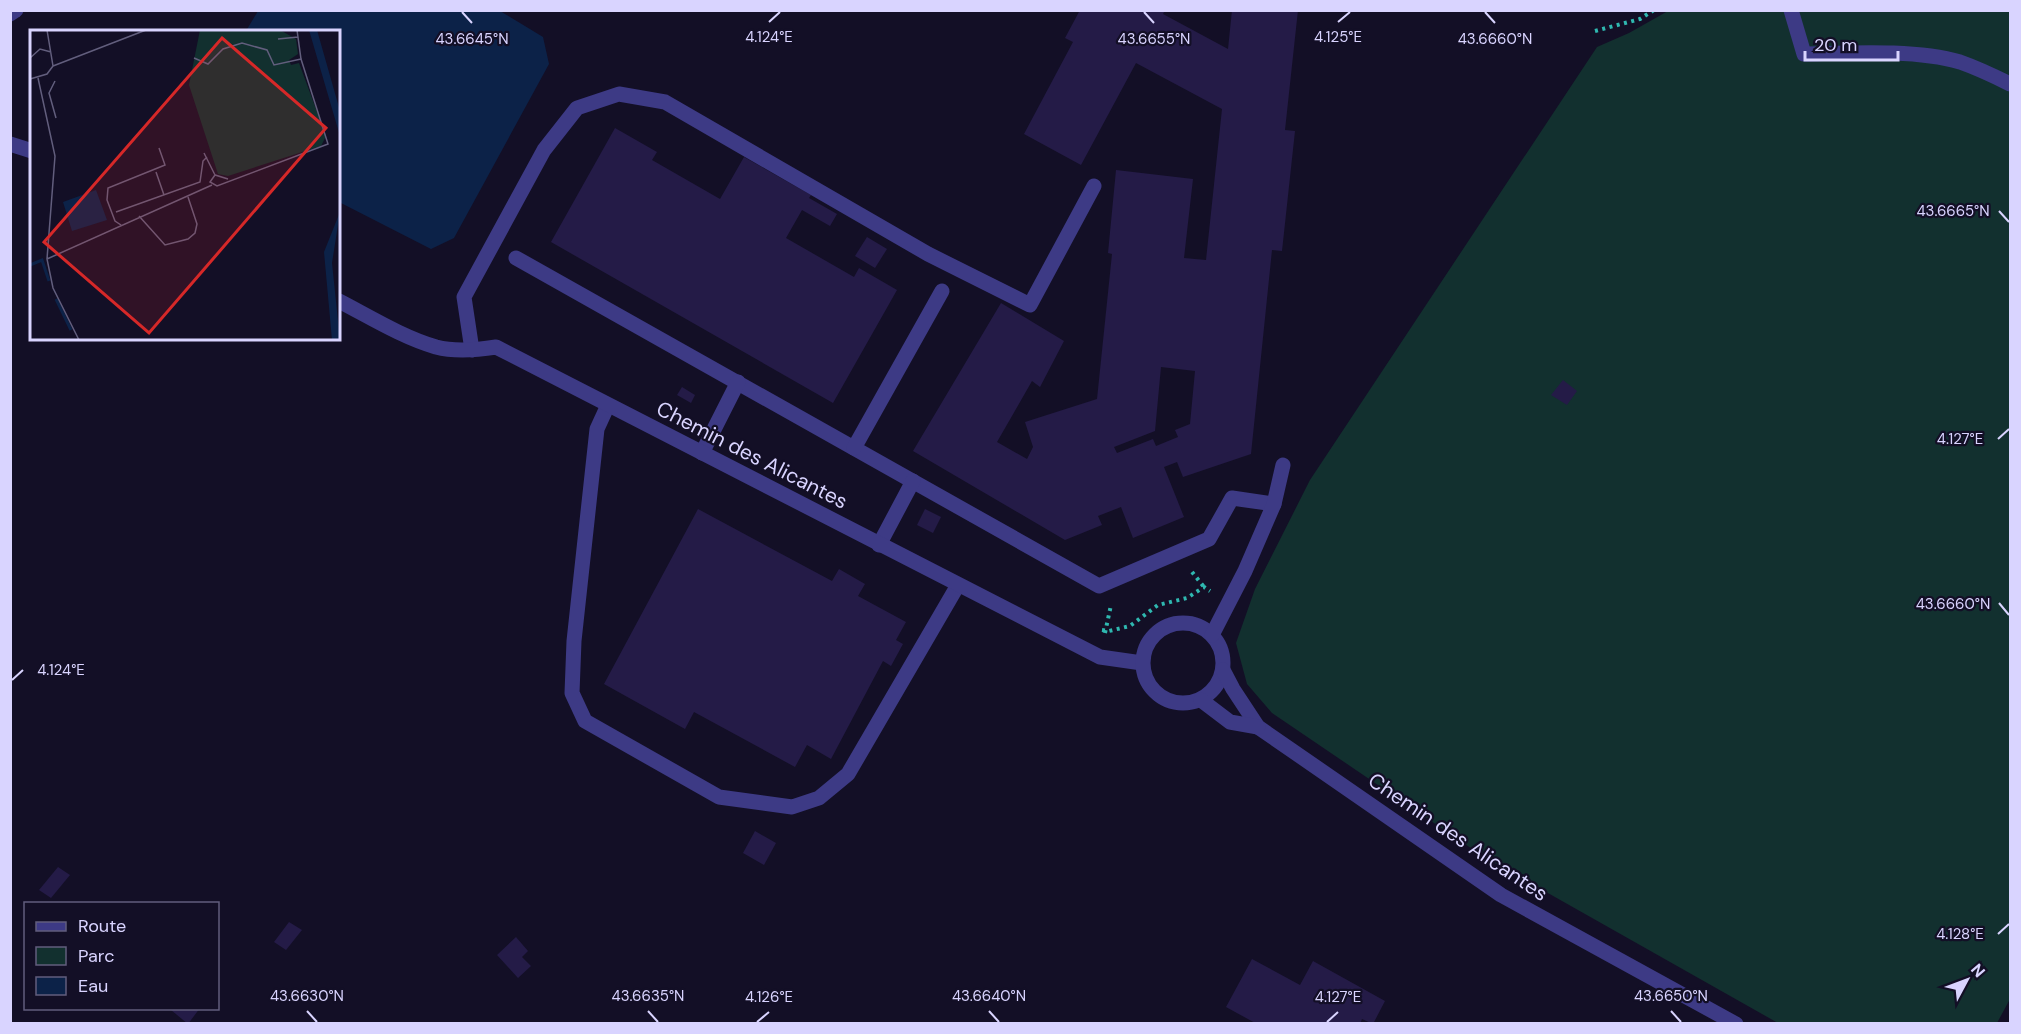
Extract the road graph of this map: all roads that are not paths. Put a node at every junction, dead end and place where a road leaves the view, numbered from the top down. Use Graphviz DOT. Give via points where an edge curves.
graph roads {
  1 [pos="16,10"];
  2 [pos="1791,10"];
  3 [pos="10,14"];
  4 [pos="2010,84"];
  5 [pos="10,144"];
  6 [pos="30,150"];
  7 [pos="1094,186"];
  8 [pos="516,258"];
  9 [pos="942,291"];
  10 [pos="340,302"];
  11 [pos="472,350"];
  12 [pos="738,382"];
  13 [pos="608,405"];
  14 [pos="854,448"];
  15 [pos="702,453"];
  16 [pos="1283,465"];
  17 [pos="913,481"];
  18 [pos="1274,504"];
  19 [pos="879,545"];
  20 [pos="958,585"];
  21 [pos="1212,635"];
  22 [pos="1142,663"];
  23 [pos="1223,670"];
  24 [pos="1201,700"];
  25 [pos="1258,727"];
  26 [pos="1736,1023"];
  1 -- 3 [label="street"];
  2 -- 4 [label="street" via="1804,54 1930,56 1960,63"];
  5 -- 6 [label="street"];
  7 -- 11 [label="street" via="1030,304 928,254 665,102 619,94 577,108 544,150 464,297"];
  8 -- 12 [label="street"];
  9 -- 14 [label="street"];
  10 -- 11 [label="street, Chemin des Alicantes" via="437,348"];
  11 -- 13 [label="street, Chemin des Alicantes" via="496,347"];
  12 -- 14 [label="street"];
  12 -- 15 [label="street"];
  13 -- 15 [label="street, Chemin des Alicantes"];
  13 -- 20 [label="street" via="597,429 574,640 572,693 585,721 719,798 792,807 819,798 848,774"];
  14 -- 17 [label="street"];
  15 -- 19 [label="street, Chemin des Alicantes"];
  16 -- 18 [label="street"];
  17 -- 18 [label="street" via="1099,586 1209,539 1232,498"];
  17 -- 19 [label="street"];
  18 -- 21 [label="street"];
  19 -- 20 [label="street, Chemin des Alicantes"];
  20 -- 22 [label="street, Chemin des Alicantes" via="1100,657"];
  21 -- 22 [label="street" via="1188,623 1174,624 1152,638"];
  21 -- 23 [label="street" via="1224,657"];
  22 -- 24 [label="street" via="1151,688 1161,697 1187,704"];
  23 -- 24 [label="street" via="1211,693"];
  23 -- 25 [label="street, Chemin des Alicantes"];
  24 -- 25 [label="street, Chemin des Alicantes" via="1230,722"];
  25 -- 26 [label="street, Chemin des Alicantes" via="1501,895"];
}
